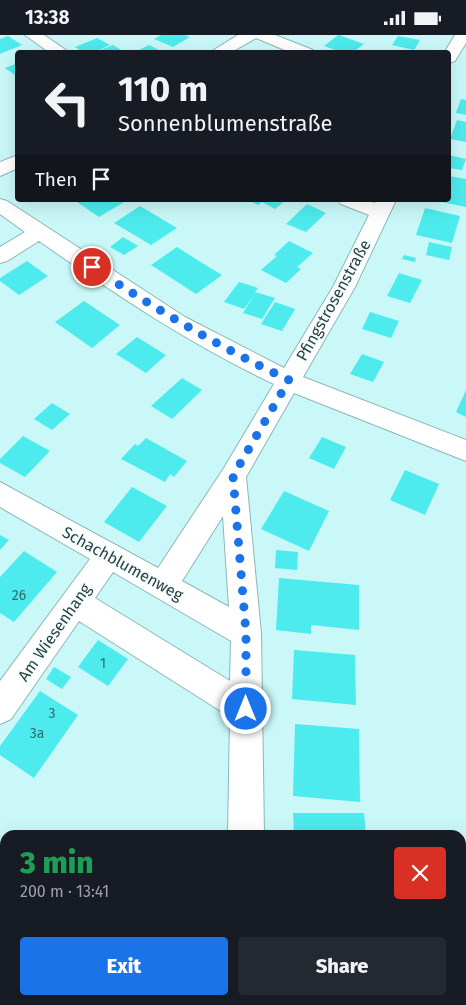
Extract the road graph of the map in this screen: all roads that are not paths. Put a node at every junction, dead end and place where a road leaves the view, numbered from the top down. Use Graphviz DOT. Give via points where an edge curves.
graph roads {
  1 [pos="33,35"];
  2 [pos="250,35"];
  3 [pos="261,35"];
  4 [pos="463,35"];
  5 [pos="57,50"];
  6 [pos="222,50"];
  7 [pos="300,50"];
  8 [pos="451,55"];
  9 [pos="451,63"];
  10 [pos="466,67"];
  11 [pos="15,162"];
  12 [pos="0,170"];
  13 [pos="360,202"];
  14 [pos="0,205"];
  15 [pos="383,206"];
  16 [pos="40,232"];
  17 [pos="0,256"];
  18 [pos="289,380"];
  19 [pos="466,451"];
  20 [pos="233,476"];
  21 [pos="0,493"];
  22 [pos="108,556"];
  23 [pos="163,586"];
  24 [pos="75,602"];
  25 [pos="246,633"];
  26 [pos="0,708"];
  27 [pos="246,709"];
  28 [pos="246,830"];
  1 -- 5 [label="street"];
  2 -- 6 [label="street"];
  3 -- 7 [label="street"];
  4 -- 8 [label="street"];
  9 -- 10 [label="street"];
  11 -- 12 [label="street"];
  13 -- 15 [label="street"];
  14 -- 16 [label="street"];
  15 -- 18 [label="street, Pfingstrosenstraße" via="344,287"];
  16 -- 17 [label="street"];
  16 -- 18 [label="street" via="165,315 239,357"];
  18 -- 19 [label="street"];
  18 -- 20 [label="street, Pfingstrosenstraße"];
  20 -- 23 [label="street, Pfingstrosenstraße"];
  20 -- 25 [label="street"];
  21 -- 22 [label="street, Schachblumenweg"];
  22 -- 23 [label="street, Schachblumenweg"];
  22 -- 24 [label="street, Am Wiesenhang"];
  23 -- 25 [label="street, Schachblumenweg"];
  24 -- 26 [label="street, Am Wiesenhang"];
  24 -- 27 [label="street"];
  25 -- 27 [label="street"];
  27 -- 28 [label="street"];
}
